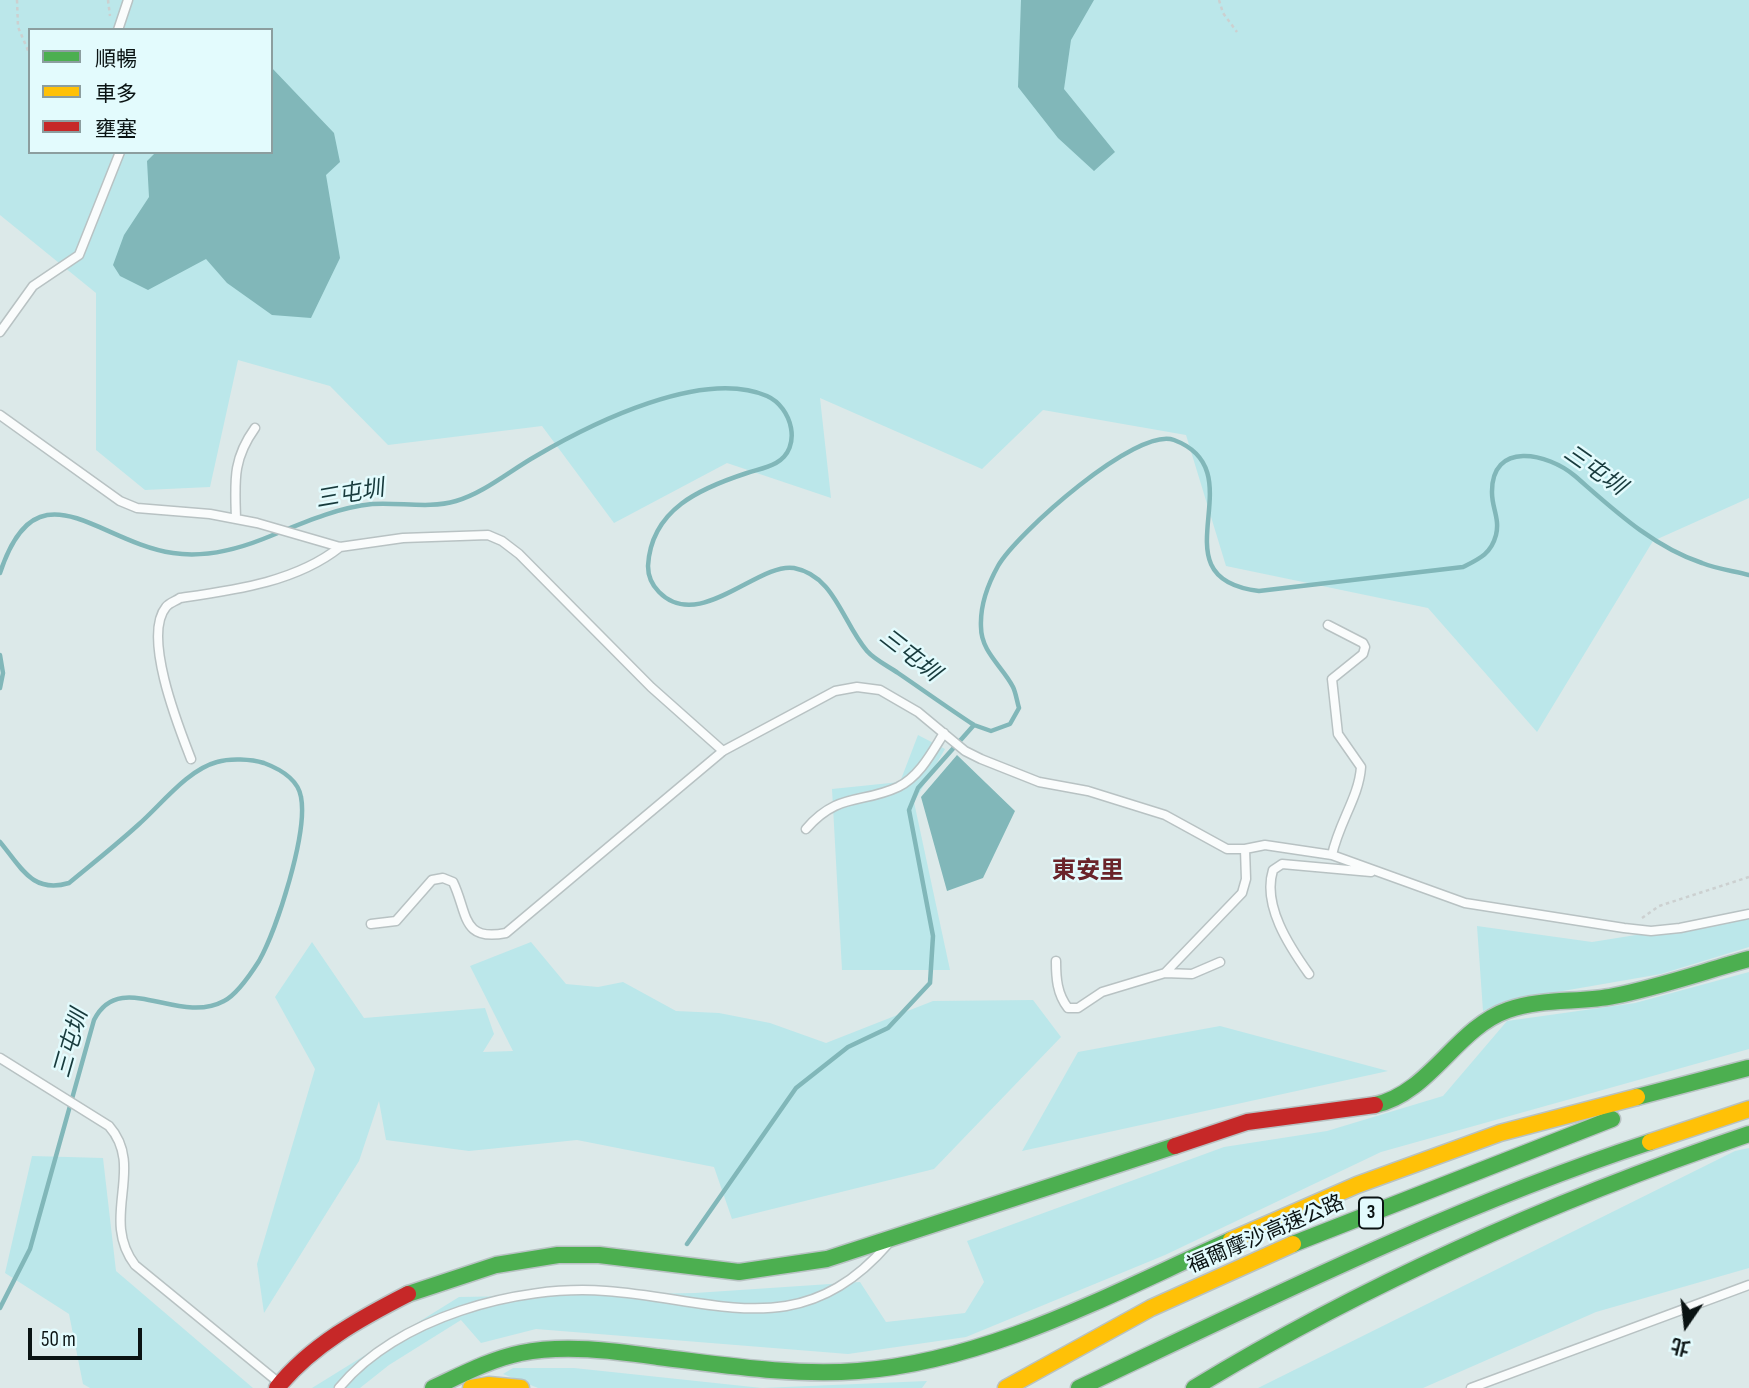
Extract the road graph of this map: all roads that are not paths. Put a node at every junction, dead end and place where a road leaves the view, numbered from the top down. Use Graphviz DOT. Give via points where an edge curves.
graph roads {
  1 [pos="128,0"];
  2 [pos="119,28"];
  3 [pos="119,154"];
  4 [pos="0,332"];
  5 [pos="0,415"];
  6 [pos="255,428"];
  7 [pos="236,519"];
  8 [pos="340,547"];
  9 [pos="1328,625"];
  10 [pos="944,733"];
  11 [pos="723,751"];
  12 [pos="191,759"];
  13 [pos="806,829"];
  14 [pos="1245,849"];
  15 [pos="1332,855"];
  16 [pos="1381,872"];
  17 [pos="1749,914"];
  18 [pos="372,924"];
  19 [pos="1749,959"];
  20 [pos="1056,961"];
  21 [pos="1220,962"];
  22 [pos="1165,972"];
  23 [pos="1308,974"];
  24 [pos="0,1058"];
  25 [pos="1748,1067"];
  26 [pos="1749,1109"];
  27 [pos="1749,1134"];
  28 [pos="892,1240"];
  29 [pos="1749,1285"];
  30 [pos="279,1386"];
  31 [pos="339,1388"];
  32 [pos="433,1388"];
  33 [pos="471,1388"];
  34 [pos="521,1388"];
  35 [pos="1006,1388"];
  36 [pos="1079,1388"];
  37 [pos="1194,1388"];
  38 [pos="1471,1388"];
  1 -- 2 [label="lane"];
  3 -- 4 [label="lane" via="79,254 33,286"];
  5 -- 7 [label="lane" via="120,501 137,508"];
  6 -- 7 [label="lane" via="242,446 236,466"];
  7 -- 8 [label="lane"];
  8 -- 11 [label="lane" via="403,538 488,535 502,541"];
  8 -- 12 [label="lane" via="320,563 282,577 180,598 167,606 160,621 162,663"];
  9 -- 15 [label="lane" via="1365,648 1332,679 1338,734 1361,767"];
  10 -- 11 [label="lane" via="880,690 857,687 835,691"];
  10 -- 13 [label="lane" via="916,774 898,787 836,805 819,813"];
  10 -- 14 [label="lane" via="965,751 1039,782 1127,802 1165,815 1227,849"];
  11 -- 18 [label="lane" via="506,933 489,937 474,932 453,882 443,878 432,880 396,921"];
  14 -- 15 [label="lane" via="1265,845"];
  14 -- 22 [label="lane" via="1242,893"];
  15 -- 16 [label="lane"];
  16 -- 17 [label="lane" via="1465,903 1633,929 1680,928"];
  16 -- 23 [label="lane" via="1282,864 1273,870 1269,881 1276,913"];
  19 -- 28 [label="main road" via="1615,996 1510,1009 1486,1020 1390,1102 1247,1122"];
  20 -- 22 [label="lane" via="1061,999 1068,1008"];
  21 -- 22 [label="lane" via="1192,974"];
  24 -- 30 [label="lane" via="110,1126 122,1140 123,1249 135,1265"];
  25 -- 32 [label="main road" via="1500,1133 1357,1185 1027,1329 939,1358 859,1371 779,1372 615,1351 559,1350 521,1353"];
  25 -- 35 [label="main road, 福爾摩沙高速公路 / 3" via="1225,1273 1059,1356"];
  26 -- 36 [label="main road, 3" via="1589,1162 1412,1231"];
  27 -- 37 [label="main road" via="1605,1183 1398,1273"];
  28 -- 30 [label="main road" via="827,1259 759,1271 559,1254 465,1272 402,1295 361,1318 313,1353"];
  28 -- 31 [label="lane" via="859,1275 833,1292 788,1307 736,1310 606,1291 547,1291 464,1309 394,1339"];
  29 -- 38 [label="lane"];
  33 -- 34 [label="main road"];
}
